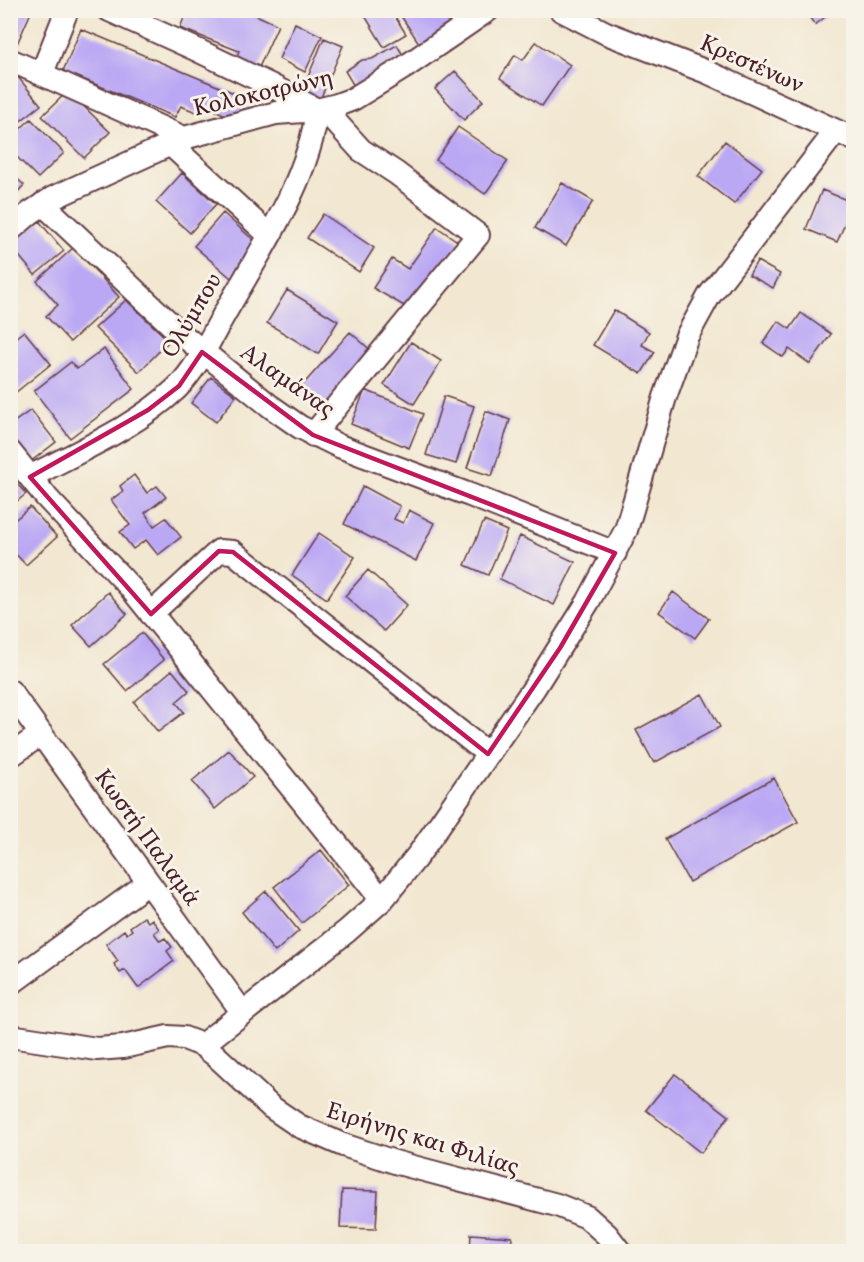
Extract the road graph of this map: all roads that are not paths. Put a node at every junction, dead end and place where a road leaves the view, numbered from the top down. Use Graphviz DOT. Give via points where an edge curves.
graph roads {
  1 [pos="67,10"];
  2 [pos="109,10"];
  3 [pos="488,10"];
  4 [pos="561,10"];
  5 [pos="10,60"];
  6 [pos="42,73"];
  7 [pos="317,110"];
  8 [pos="845,135"];
  9 [pos="177,141"];
  10 [pos="43,204"];
  11 [pos="10,230"];
  12 [pos="269,235"];
  13 [pos="202,352"];
  14 [pos="313,435"];
  15 [pos="10,452"];
  16 [pos="30,477"];
  17 [pos="615,553"];
  18 [pos="151,614"];
  19 [pos="10,692"];
  20 [pos="41,734"];
  21 [pos="488,754"];
  22 [pos="10,756"];
  23 [pos="148,884"];
  24 [pos="382,900"];
  25 [pos="10,984"];
  26 [pos="243,1013"];
  27 [pos="10,1036"];
  28 [pos="202,1045"];
  29 [pos="620,1251"];
  1 -- 6 [label="street"];
  2 -- 7 [label="street"];
  3 -- 7 [label="street, Κολοκοτρώνη" via="375,86 338,105"];
  4 -- 8 [label="street, Κρεστένων"];
  5 -- 6 [label="street"];
  6 -- 9 [label="street"];
  7 -- 9 [label="street, Κολοκοτρώνη" via="276,113"];
  7 -- 12 [label="street, Ολύμπου" via="307,157"];
  7 -- 14 [label="street" via="338,123 361,150 478,235"];
  8 -- 17 [label="street" via="700,310 665,397 630,520"];
  9 -- 10 [label="street, Κολοκοτρώνη"];
  9 -- 12 [label="street"];
  10 -- 11 [label="street, Κολοκοτρώνη"];
  10 -- 13 [label="street, Αλαμάνας"];
  12 -- 13 [label="street, Ολύμπου"];
  13 -- 14 [label="street, Αλαμάνας"];
  13 -- 16 [label="street, Ολύμπου" via="179,386 157,404 97,442"];
  14 -- 17 [label="street, Αλαμάνας"];
  15 -- 16 [label="street"];
  16 -- 18 [label="street"];
  17 -- 21 [label="street" via="560,648"];
  18 -- 21 [label="street" via="219,551 233,552"];
  18 -- 24 [label="street"];
  19 -- 20 [label="street, Κωστή Παλαμά"];
  20 -- 22 [label="street"];
  20 -- 23 [label="street, Κωστή Παλαμά"];
  21 -- 24 [label="street"];
  23 -- 25 [label="street"];
  23 -- 26 [label="street, Κωστή Παλαμά"];
  24 -- 26 [label="street"];
  26 -- 28 [label="street"];
  27 -- 28 [label="street, Ειρήνης και Φιλίας" via="97,1049 174,1036"];
  28 -- 29 [label="street, Ειρήνης και Φιλίας" via="271,1107 299,1126 398,1163 574,1212 592,1221"];
}
